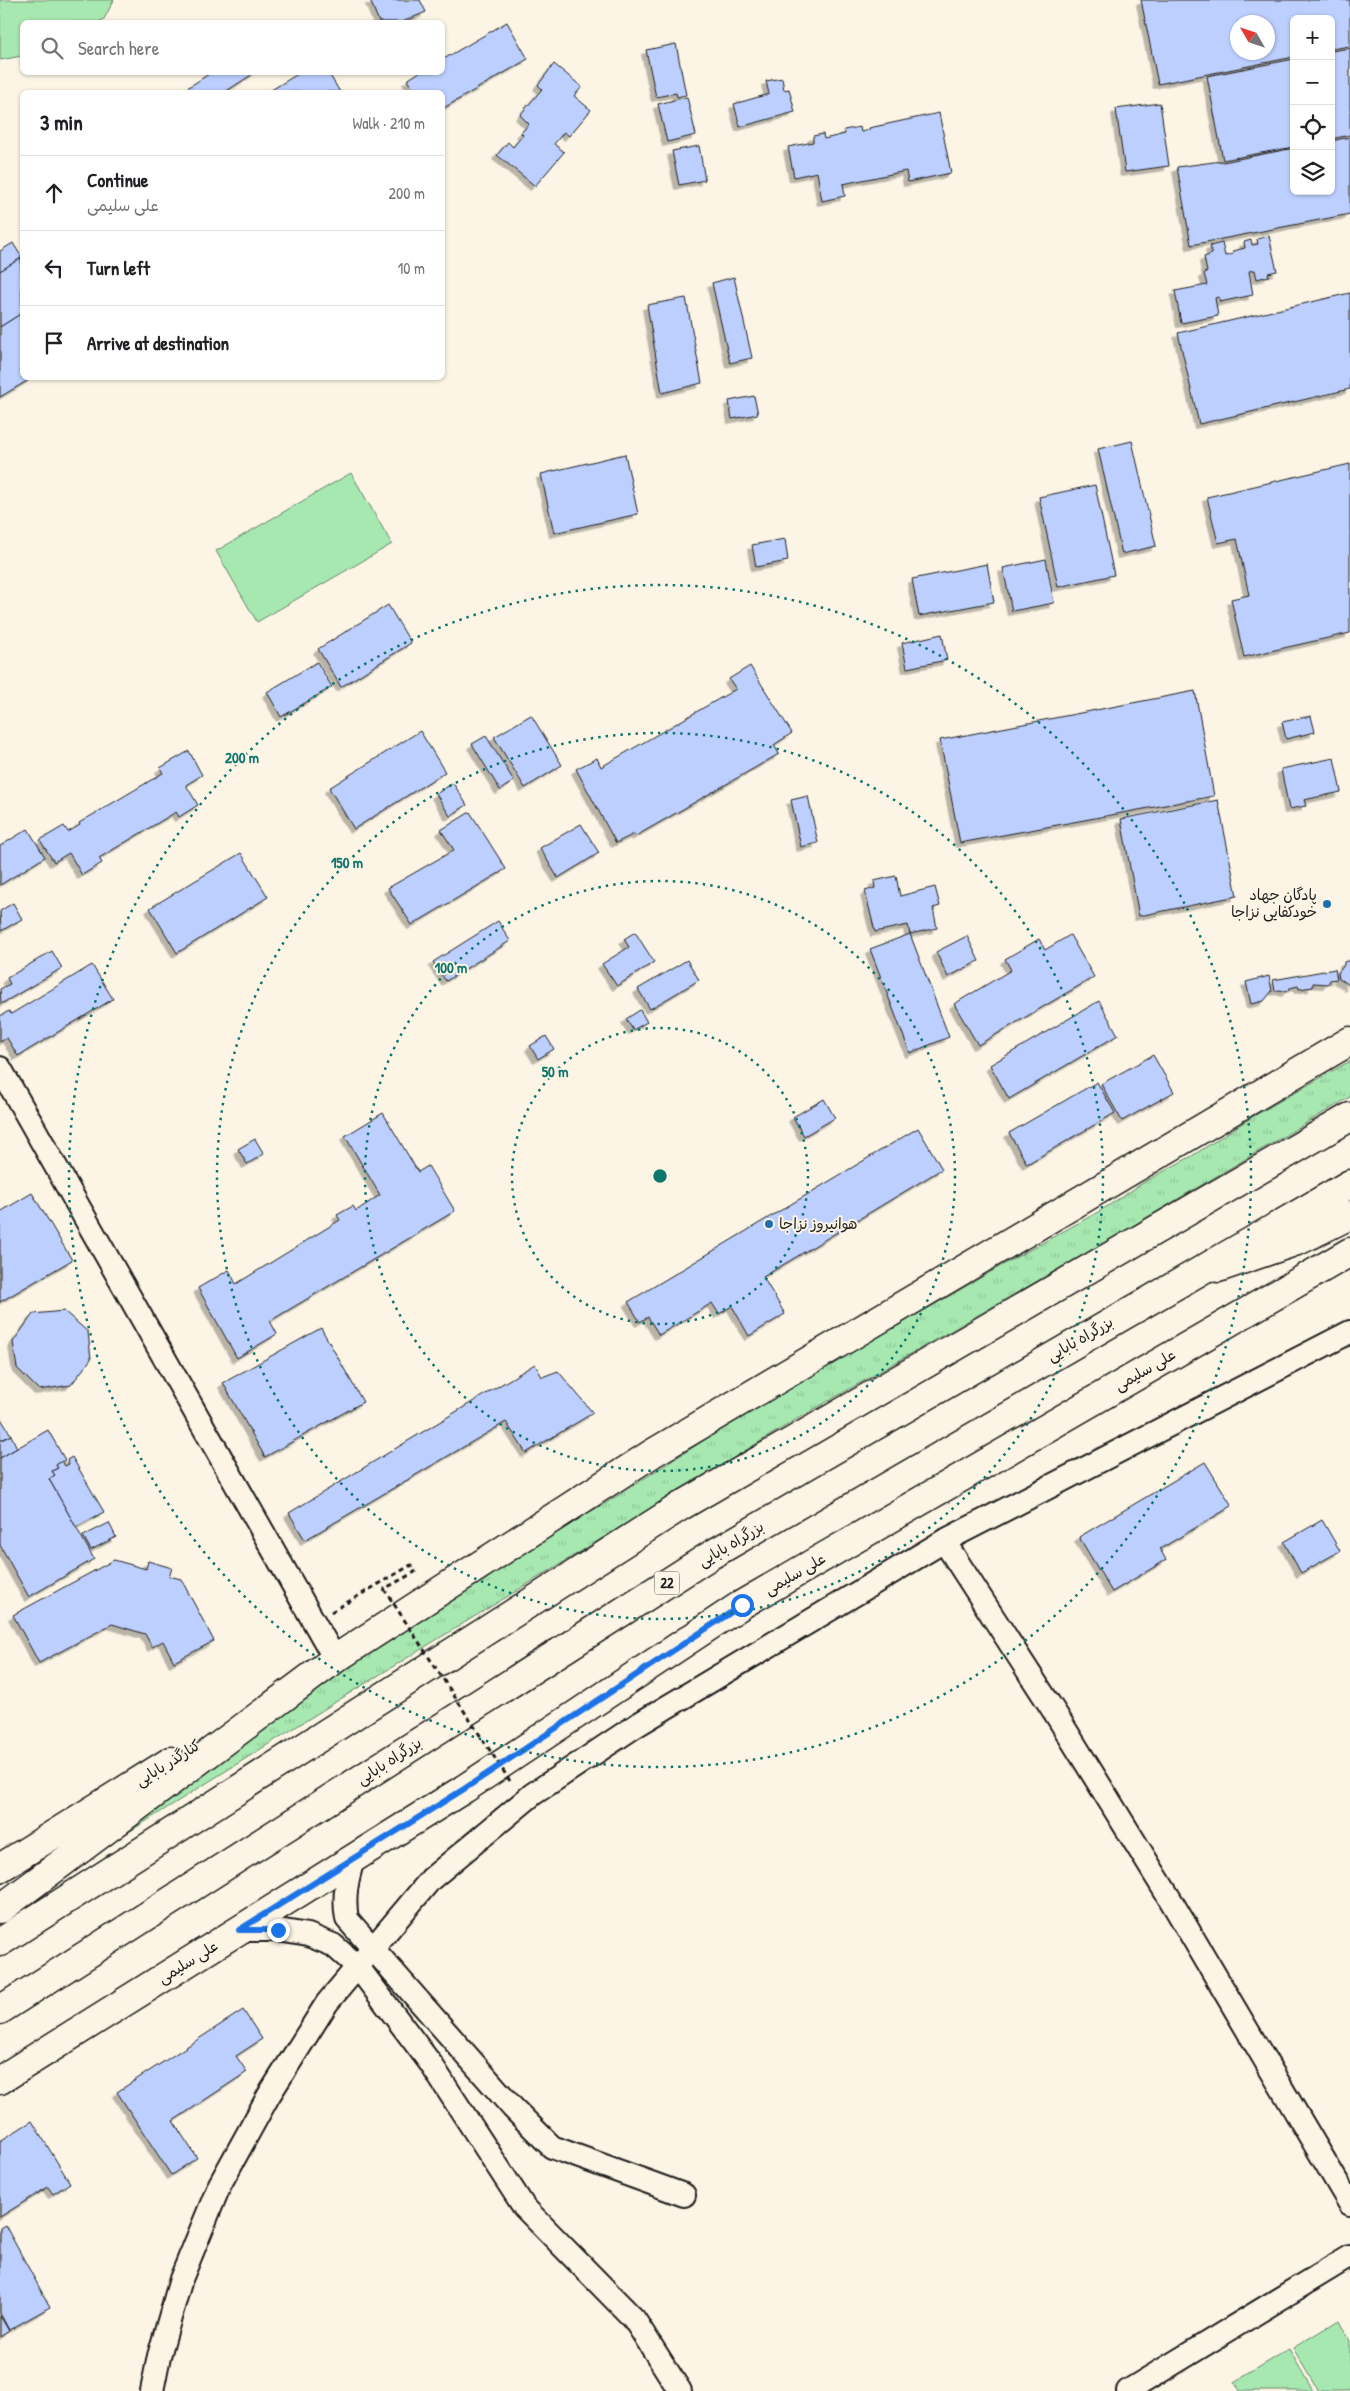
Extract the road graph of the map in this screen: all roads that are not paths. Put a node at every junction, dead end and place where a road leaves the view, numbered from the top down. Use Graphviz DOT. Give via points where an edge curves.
graph roads {
  1 [pos="1350,1041"];
  2 [pos="0,1068"];
  3 [pos="1350,1117"];
  4 [pos="1350,1184"];
  5 [pos="1350,1215"];
  6 [pos="1350,1252"];
  7 [pos="1179,1282"];
  8 [pos="1350,1332"];
  9 [pos="944,1541"];
  10 [pos="335,1659"];
  11 [pos="353,1858"];
  12 [pos="0,1868"];
  13 [pos="0,1909"];
  14 [pos="239,1930"];
  15 [pos="0,1942"];
  16 [pos="373,1950"];
  17 [pos="358,1967"];
  18 [pos="0,2010"];
  19 [pos="0,2080"];
  20 [pos="684,2195"];
  21 [pos="1350,2204"];
  22 [pos="1350,2256"];
  23 [pos="152,2391"];
  24 [pos="680,2391"];
  25 [pos="1128,2391"];
  1 -- 10 [label="main road" via="653,1453"];
  2 -- 10 [label="street"];
  3 -- 15 [label="main road" via="681,1506"];
  4 -- 7 [label="main road, بزرگراه بابایی / 22"];
  5 -- 7 [label="main road" via="1300,1240"];
  6 -- 11 [label="main road, علی سلیمی" via="742,1605 464,1789"];
  7 -- 18 [label="main road, بزرگراه بابایی / 22" via="711,1555"];
  8 -- 9 [label="street"];
  9 -- 16 [label="street" via="637,1724 533,1794 431,1878"];
  9 -- 21 [label="street" via="1170,1899"];
  10 -- 12 [label="main road, کنارگذر بابایی"];
  10 -- 13 [label="main road"];
  11 -- 14 [label="main road, علی سلیمی"];
  11 -- 16 [label="street" via="346,1882 344,1903 347,1919"];
  14 -- 17 [label="street" via="278,1930 308,1935 332,1945"];
  14 -- 19 [label="main road, علی سلیمی"];
  16 -- 17 [label="street"];
  16 -- 20 [label="street" via="513,2108 552,2147"];
  17 -- 23 [label="street" via="327,2003 269,2095 220,2184 181,2279 158,2356"];
  17 -- 24 [label="street" via="432,2064 524,2207 634,2319"];
  22 -- 25 [label="street"];
}
